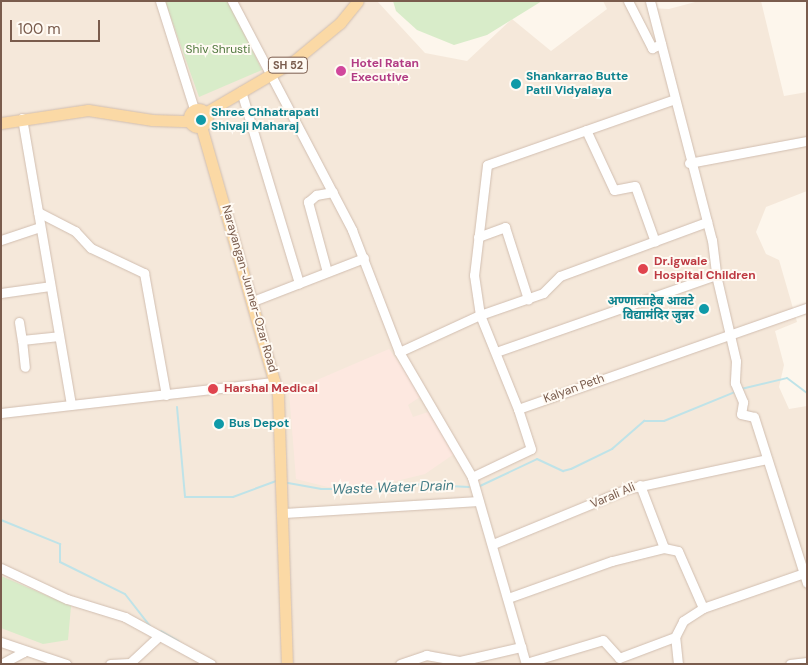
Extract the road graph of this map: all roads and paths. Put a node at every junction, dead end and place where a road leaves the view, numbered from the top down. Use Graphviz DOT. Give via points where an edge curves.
graph roads {
  1 [pos="160,1"];
  2 [pos="232,1"];
  3 [pos="358,1"];
  4 [pos="628,1"];
  5 [pos="650,1"];
  6 [pos="661,44"];
  7 [pos="272,74"];
  8 [pos="241,91"];
  9 [pos="675,99"];
  10 [pos="194,110"];
  11 [pos="205,113"];
  12 [pos="22,118"];
  13 [pos="189,121"];
  14 [pos="1,123"];
  15 [pos="201,126"];
  16 [pos="586,130"];
  17 [pos="807,141"];
  18 [pos="689,163"];
  19 [pos="333,192"];
  20 [pos="38,212"];
  21 [pos="707,222"];
  22 [pos="40,227"];
  23 [pos="478,237"];
  24 [pos="1,240"];
  25 [pos="655,242"];
  26 [pos="364,258"];
  27 [pos="327,272"];
  28 [pos="716,276"];
  29 [pos="299,283"];
  30 [pos="50,286"];
  31 [pos="1,293"];
  32 [pos="528,299"];
  33 [pos="253,301"];
  34 [pos="807,308"];
  35 [pos="480,315"];
  36 [pos="19,322"];
  37 [pos="731,331"];
  38 [pos="59,336"];
  39 [pos="22,340"];
  40 [pos="399,352"];
  41 [pos="496,352"];
  42 [pos="25,367"];
  43 [pos="275,382"];
  44 [pos="166,395"];
  45 [pos="71,404"];
  46 [pos="518,409"];
  47 [pos="1,413"];
  48 [pos="767,459"];
  49 [pos="472,477"];
  50 [pos="640,485"];
  51 [pos="479,501"];
  52 [pos="284,513"];
  53 [pos="493,544"];
  54 [pos="664,548"];
  55 [pos="1,568"];
  56 [pos="805,572"];
  57 [pos="807,583"];
  58 [pos="508,598"];
  59 [pos="703,608"];
  60 [pos="158,637"];
  61 [pos="675,637"];
  62 [pos="1,642"];
  63 [pos="521,647"];
  64 [pos="24,652"];
  65 [pos="807,662"];
  66 [pos="1,664"];
  67 [pos="66,664"];
  68 [pos="110,664"];
  69 [pos="211,664"];
  70 [pos="287,664"];
  71 [pos="400,664"];
  72 [pos="526,664"];
  73 [pos="678,664"];
  74 [pos="790,664"];
  1 -- 10 [label="street"];
  2 -- 7 [label="street"];
  3 -- 7 [label="main road, SH 52" via="315,46"];
  4 -- 6 [label="street" via="652,48"];
  5 -- 6 [label="street"];
  6 -- 9 [label="street"];
  7 -- 8 [label="main road, SH 52"];
  7 -- 19 [label="street"];
  8 -- 11 [label="main road, SH 52"];
  8 -- 29 [label="street"];
  9 -- 16 [label="street"];
  9 -- 18 [label="street"];
  10 -- 11 [label="main road"];
  10 -- 13 [label="main road"];
  11 -- 15 [label="main road"];
  12 -- 13 [label="main road" via="88,110 152,120"];
  12 -- 14 [label="main road"];
  12 -- 20 [label="street"];
  13 -- 15 [label="main road"];
  15 -- 33 [label="main road, Narayangan-Junner-Ozar Road"];
  16 -- 23 [label="street" via="487,165"];
  16 -- 25 [label="street" via="614,190 631,185 637,190"];
  17 -- 18 [label="street"];
  18 -- 21 [label="street"];
  19 -- 26 [label="street"];
  19 -- 27 [label="street" via="316,195 308,202"];
  20 -- 22 [label="street"];
  20 -- 44 [label="street" via="75,231 91,248 144,273"];
  21 -- 25 [label="street"];
  21 -- 28 [label="street"];
  22 -- 24 [label="street"];
  22 -- 30 [label="street"];
  23 -- 32 [label="street" via="505,227"];
  23 -- 35 [label="street" via="474,275"];
  25 -- 32 [label="street" via="560,276 543,293"];
  26 -- 27 [label="street"];
  26 -- 40 [label="street"];
  27 -- 29 [label="street"];
  28 -- 37 [label="street"];
  28 -- 41 [label="street"];
  29 -- 33 [label="street"];
  30 -- 31 [label="street"];
  30 -- 38 [label="street"];
  32 -- 35 [label="street"];
  33 -- 43 [label="main road, Narayangan-Junner-Ozar Road"];
  34 -- 37 [label="street, Kalyan Peth"];
  35 -- 40 [label="street"];
  35 -- 41 [label="street"];
  36 -- 39 [label="street"];
  37 -- 46 [label="street, Kalyan Peth"];
  37 -- 48 [label="street" via="741,414 754,417"];
  38 -- 39 [label="street"];
  38 -- 45 [label="street"];
  39 -- 42 [label="street"];
  40 -- 49 [label="street"];
  41 -- 46 [label="street"];
  43 -- 44 [label="street"];
  43 -- 52 [label="main road, Narayangan-Junner-Ozar Road"];
  44 -- 45 [label="street"];
  45 -- 47 [label="street"];
  46 -- 49 [label="street" via="531,449"];
  48 -- 50 [label="street, Varali Ali" via="698,477"];
  48 -- 56 [label="street"];
  49 -- 51 [label="street"];
  50 -- 53 [label="street, Varali Ali"];
  50 -- 54 [label="street"];
  51 -- 52 [label="street"];
  51 -- 53 [label="street"];
  52 -- 70 [label="main road, Narayangan-Junner-Ozar Road"];
  53 -- 58 [label="street"];
  54 -- 58 [label="street" via="612,560"];
  54 -- 59 [label="street" via="678,550"];
  55 -- 60 [label="street" via="67,599 125,617"];
  56 -- 57 [label="street"];
  56 -- 59 [label="street"];
  58 -- 63 [label="street"];
  59 -- 61 [label="street" via="683,621"];
  60 -- 68 [label="street" via="130,663"];
  60 -- 69 [label="street"];
  61 -- 72 [label="street" via="618,658 603,640"];
  61 -- 73 [label="street"];
  62 -- 64 [label="street"];
  63 -- 71 [label="street" via="460,661 426,655"];
  63 -- 72 [label="street"];
  64 -- 66 [label="street"];
  64 -- 67 [label="street"];
  65 -- 74 [label="street"];
}
